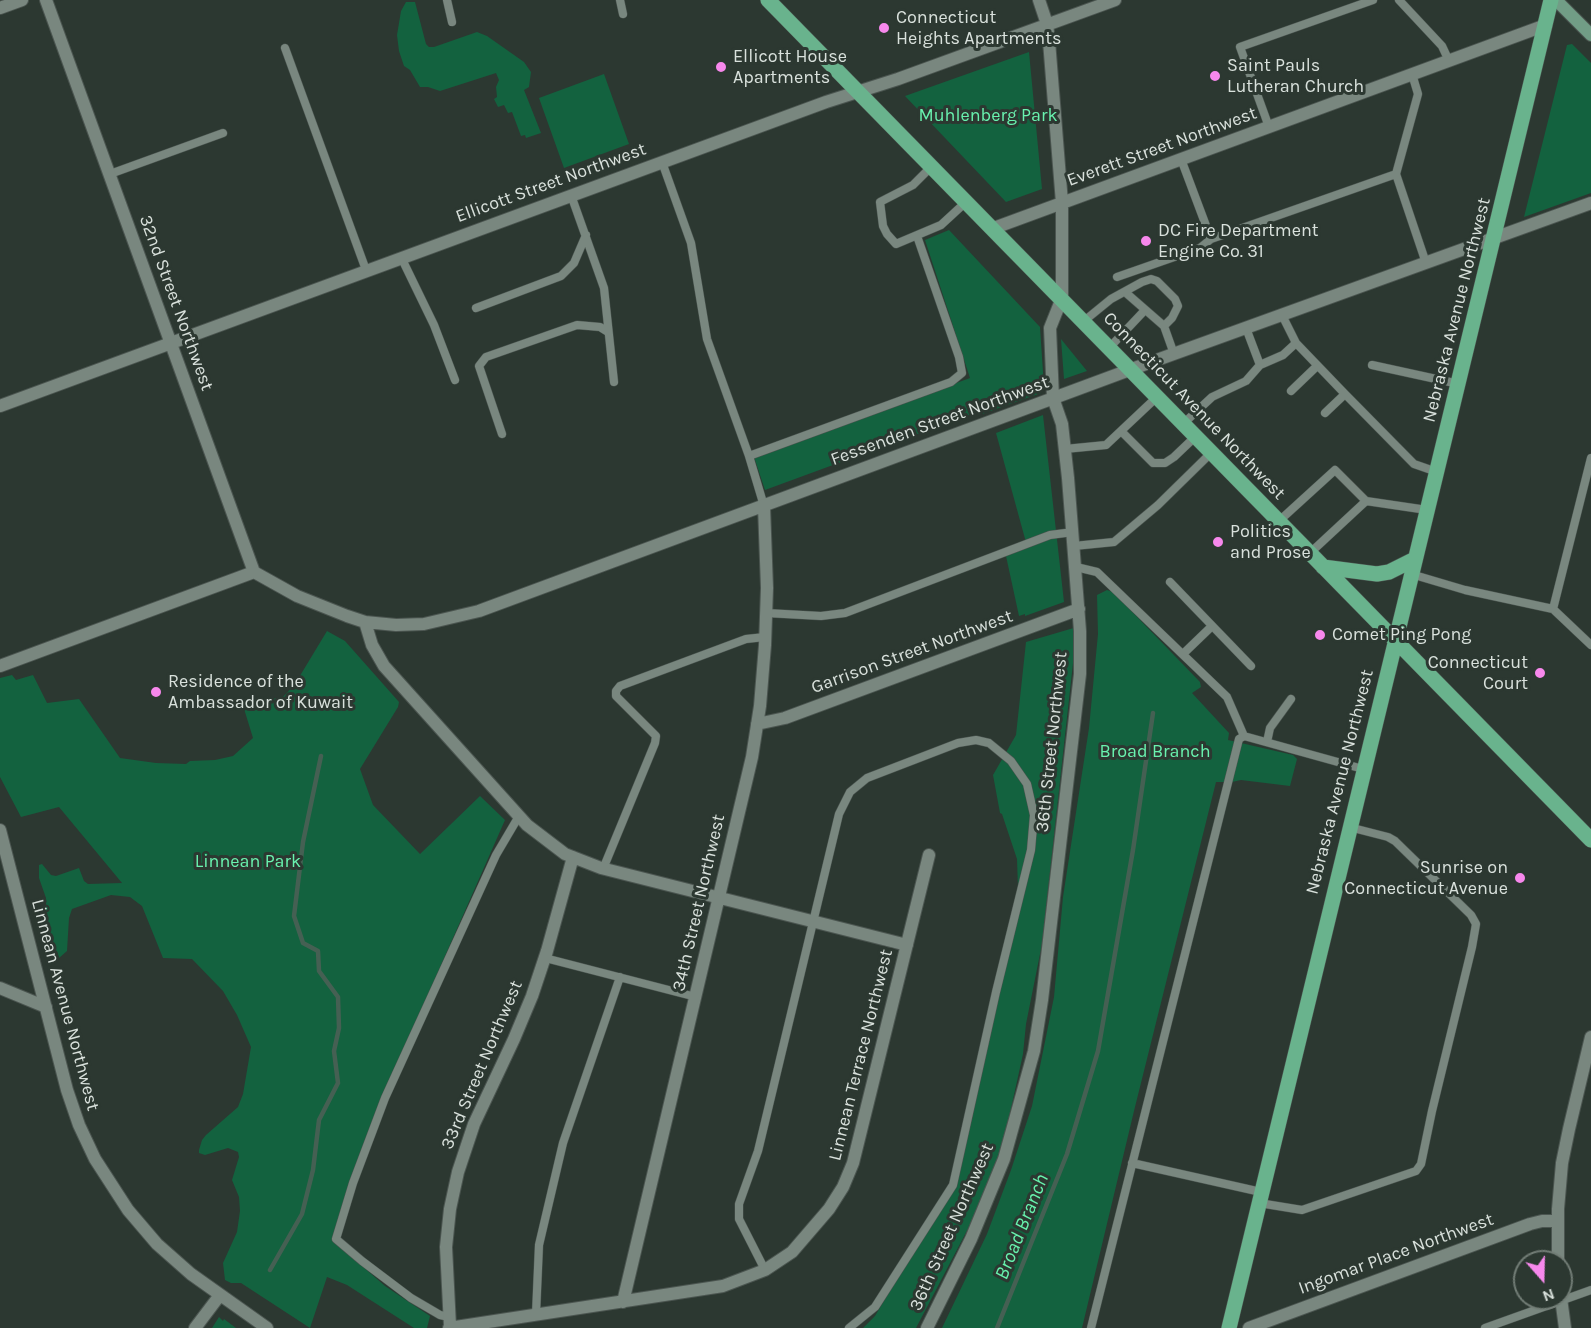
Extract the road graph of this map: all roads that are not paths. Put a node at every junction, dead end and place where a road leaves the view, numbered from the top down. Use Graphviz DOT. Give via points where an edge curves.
graph roads {
  1 [pos="22,0"];
  2 [pos="46,0"];
  3 [pos="447,0"];
  4 [pos="620,0"];
  5 [pos="768,0"];
  6 [pos="1040,0"];
  7 [pos="1115,0"];
  8 [pos="1373,0"];
  9 [pos="1399,0"];
  10 [pos="1551,0"];
  11 [pos="1556,0"];
  12 [pos="0,8"];
  13 [pos="623,14"];
  14 [pos="452,22"];
  15 [pos="1047,24"];
  16 [pos="1546,25"];
  17 [pos="1591,35"];
  18 [pos="285,48"];
  19 [pos="1449,61"];
  20 [pos="1412,74"];
  21 [pos="858,91"];
  22 [pos="1269,127"];
  23 [pos="223,133"];
  24 [pos="1181,159"];
  25 [pos="662,162"];
  26 [pos="932,166"];
  27 [pos="110,174"];
  28 [pos="1396,174"];
  29 [pos="571,195"];
  30 [pos="966,201"];
  31 [pos="1062,203"];
  32 [pos="1591,203"];
  33 [pos="994,228"];
  34 [pos="586,235"];
  35 [pos="917,236"];
  36 [pos="1211,239"];
  37 [pos="1495,239"];
  38 [pos="401,257"];
  39 [pos="1426,263"];
  40 [pos="366,270"];
  41 [pos="1117,277"];
  42 [pos="1125,292"];
  43 [pos="1062,298"];
  44 [pos="476,308"];
  45 [pos="1145,310"];
  46 [pos="1282,315"];
  47 [pos="1084,321"];
  48 [pos="1164,326"];
  49 [pos="1246,328"];
  50 [pos="608,332"];
  51 [pos="1296,343"];
  52 [pos="171,344"];
  53 [pos="1110,347"];
  54 [pos="1174,354"];
  55 [pos="1260,364"];
  56 [pos="1372,365"];
  57 [pos="1317,366"];
  58 [pos="1132,369"];
  59 [pos="455,380"];
  60 [pos="614,382"];
  61 [pos="1459,384"];
  62 [pos="1291,391"];
  63 [pos="1345,394"];
  64 [pos="1158,396"];
  65 [pos="1053,398"];
  66 [pos="0,406"];
  67 [pos="1325,413"];
  68 [pos="1184,423"];
  69 [pos="1121,431"];
  70 [pos="502,434"];
  71 [pos="1196,436"];
  72 [pos="1065,449"];
  73 [pos="1212,452"];
  74 [pos="749,456"];
  75 [pos="1591,458"];
  76 [pos="1437,472"];
  77 [pos="1366,501"];
  78 [pos="764,506"];
  79 [pos="1427,510"];
  80 [pos="1278,521"];
  81 [pos="1073,532"];
  82 [pos="1074,546"];
  83 [pos="1310,553"];
  84 [pos="1076,567"];
  85 [pos="1323,567"];
  86 [pos="1413,567"];
  87 [pos="254,572"];
  88 [pos="1170,582"];
  89 [pos="1079,609"];
  90 [pos="1553,609"];
  91 [pos="766,612"];
  92 [pos="365,622"];
  93 [pos="1212,626"];
  94 [pos="765,637"];
  95 [pos="1394,640"];
  96 [pos="1591,645"];
  97 [pos="1183,654"];
  98 [pos="0,666"];
  99 [pos="1251,666"];
  100 [pos="1291,699"];
  101 [pos="757,724"];
  102 [pos="1244,736"];
  103 [pos="1267,742"];
  104 [pos="1363,770"];
  105 [pos="519,816"];
  106 [pos="1350,827"];
  107 [pos="0,830"];
  108 [pos="1589,836"];
  109 [pos="929,855"];
  110 [pos="573,857"];
  111 [pos="603,869"];
  112 [pos="719,899"];
  113 [pos="814,923"];
  114 [pos="907,945"];
  115 [pos="545,958"];
  116 [pos="620,977"];
  117 [pos="0,988"];
  118 [pos="696,997"];
  119 [pos="46,1007"];
  120 [pos="1591,1037"];
  121 [pos="1587,1070"];
  122 [pos="1132,1163"];
  123 [pos="1260,1198"];
  124 [pos="1557,1221"];
  125 [pos="1558,1250"];
  126 [pos="765,1270"];
  127 [pos="1591,1290"];
  128 [pos="220,1295"];
  129 [pos="1573,1295"];
  130 [pos="623,1302"];
  131 [pos="1532,1310"];
  132 [pos="1563,1310"];
  133 [pos="536,1314"];
  134 [pos="450,1324"];
  135 [pos="195,1328"];
  136 [pos="267,1328"];
  137 [pos="849,1328"];
  138 [pos="927,1328"];
  139 [pos="1091,1328"];
  140 [pos="1228,1328"];
  141 [pos="1249,1328"];
  142 [pos="1485,1328"];
  143 [pos="1565,1328"];
  1 -- 12 [label="street"];
  2 -- 27 [label="street, 32nd Street Northwest"];
  3 -- 14 [label="lane"];
  4 -- 13 [label="lane"];
  5 -- 21 [label="main road, Connecticut Avenue Northwest"];
  6 -- 15 [label="street, 36th Street Northwest"];
  7 -- 15 [label="street, Ellicott Street Northwest"];
  8 -- 22 [label="lane" via="1240,47"];
  9 -- 19 [label="lane" via="1442,46"];
  10 -- 16 [label="main road, Nebraska Avenue Northwest"];
  11 -- 17 [label="main road"];
  15 -- 21 [label="street, Ellicott Street Northwest"];
  15 -- 31 [label="street, 36th Street Northwest"];
  16 -- 19 [label="street, Everett Street Northwest"];
  16 -- 37 [label="main road, Nebraska Avenue Northwest"];
  18 -- 40 [label="lane"];
  19 -- 20 [label="street, Everett Street Northwest"];
  20 -- 22 [label="street, Everett Street Northwest"];
  20 -- 28 [label="lane" via="1418,94"];
  21 -- 25 [label="street, Ellicott Street Northwest"];
  21 -- 26 [label="main road, Connecticut Avenue Northwest"];
  22 -- 24 [label="street, Everett Street Northwest"];
  23 -- 27 [label="lane"];
  24 -- 31 [label="street, Everett Street Northwest"];
  24 -- 36 [label="lane"];
  25 -- 29 [label="street, Ellicott Street Northwest"];
  25 -- 74 [label="lane" via="691,243 707,339"];
  26 -- 30 [label="main road, Connecticut Avenue Northwest"];
  26 -- 35 [label="lane" via="913,185 880,202 883,226 896,244"];
  27 -- 52 [label="street, 32nd Street Northwest"];
  28 -- 36 [label="lane"];
  28 -- 39 [label="lane"];
  29 -- 34 [label="lane"];
  29 -- 38 [label="street, Ellicott Street Northwest"];
  30 -- 33 [label="main road, Connecticut Avenue Northwest"];
  30 -- 35 [label="lane" via="941,225"];
  31 -- 33 [label="street, Everett Street Northwest"];
  31 -- 43 [label="street, 36th Street Northwest"];
  32 -- 37 [label="street, Fessenden Street Northwest"];
  33 -- 43 [label="main road, Connecticut Avenue Northwest"];
  34 -- 44 [label="lane" via="574,263 561,276"];
  34 -- 50 [label="lane" via="604,288"];
  35 -- 74 [label="lane" via="962,373 951,382"];
  36 -- 41 [label="lane" via="1200,248"];
  37 -- 39 [label="street, Fessenden Street Northwest"];
  37 -- 61 [label="main road, Nebraska Avenue Northwest"];
  38 -- 40 [label="street, Ellicott Street Northwest"];
  38 -- 59 [label="lane"];
  39 -- 46 [label="street, Fessenden Street Northwest"];
  40 -- 52 [label="street, Ellicott Street Northwest"];
  42 -- 45 [label="lane"];
  42 -- 47 [label="lane"];
  42 -- 48 [label="lane" via="1151,279 1157,281 1178,306"];
  43 -- 47 [label="main road, Connecticut Avenue Northwest"];
  43 -- 65 [label="street, 36th Street Northwest" via="1050,328"];
  45 -- 48 [label="lane"];
  45 -- 53 [label="lane"];
  46 -- 49 [label="street, Fessenden Street Northwest"];
  46 -- 51 [label="lane"];
  47 -- 53 [label="main road, Connecticut Avenue Northwest"];
  48 -- 54 [label="lane"];
  49 -- 54 [label="street, Fessenden Street Northwest"];
  49 -- 55 [label="lane"];
  50 -- 60 [label="lane"];
  50 -- 70 [label="lane" via="600,327 577,325 486,357 479,366"];
  51 -- 55 [label="lane" via="1283,355"];
  51 -- 57 [label="lane"];
  52 -- 66 [label="street, Ellicott Street Northwest"];
  52 -- 87 [label="street, 32nd Street Northwest"];
  53 -- 58 [label="main road, Connecticut Avenue Northwest"];
  54 -- 58 [label="street, Fessenden Street Northwest"];
  55 -- 68 [label="lane" via="1246,381 1212,397"];
  56 -- 61 [label="lane"];
  57 -- 62 [label="lane"];
  57 -- 63 [label="lane"];
  58 -- 64 [label="main road, Connecticut Avenue Northwest"];
  58 -- 65 [label="street, Fessenden Street Northwest"];
  61 -- 76 [label="main road, Nebraska Avenue Northwest"];
  63 -- 67 [label="lane"];
  63 -- 76 [label="lane" via="1414,464"];
  64 -- 68 [label="main road, Connecticut Avenue Northwest"];
  64 -- 69 [label="lane"];
  65 -- 72 [label="street, 36th Street Northwest" via="1062,423"];
  65 -- 78 [label="street, Fessenden Street Northwest"];
  68 -- 71 [label="main road, Connecticut Avenue Northwest"];
  69 -- 71 [label="lane" via="1153,463 1165,463"];
  69 -- 72 [label="lane" via="1106,445"];
  71 -- 73 [label="main road, Connecticut Avenue Northwest"];
  72 -- 81 [label="street, 36th Street Northwest"];
  73 -- 80 [label="main road, Connecticut Avenue Northwest"];
  73 -- 82 [label="lane" via="1114,542"];
  74 -- 78 [label="lane"];
  75 -- 90 [label="lane"];
  76 -- 79 [label="main road, Nebraska Avenue Northwest"];
  77 -- 79 [label="lane"];
  77 -- 80 [label="lane" via="1335,470"];
  77 -- 83 [label="lane"];
  78 -- 91 [label="street, 34th Street Northwest"];
  78 -- 92 [label="street, Fessenden Street Northwest" via="479,611 424,624"];
  79 -- 86 [label="main road, Nebraska Avenue Northwest"];
  80 -- 83 [label="main road, Connecticut Avenue Northwest"];
  81 -- 82 [label="street, 36th Street Northwest"];
  81 -- 91 [label="lane" via="1050,535 845,613 821,616"];
  82 -- 84 [label="street, 36th Street Northwest"];
  83 -- 85 [label="main road, Connecticut Avenue Northwest"];
  84 -- 89 [label="street, 36th Street Northwest"];
  84 -- 97 [label="lane" via="1097,572"];
  85 -- 86 [label="main road" via="1377,574"];
  85 -- 95 [label="main road, Connecticut Avenue Northwest"];
  86 -- 90 [label="lane" via="1465,590"];
  86 -- 95 [label="main road, Nebraska Avenue Northwest"];
  87 -- 92 [label="street, Fessenden Street Northwest" via="297,596"];
  87 -- 98 [label="street"];
  88 -- 93 [label="lane"];
  89 -- 101 [label="street, Garrison Street Northwest" via="785,718"];
  89 -- 138 [label="street, 36th Street Northwest" via="1080,674 1034,1051 1004,1159 976,1228"];
  90 -- 96 [label="lane"];
  91 -- 94 [label="street, 34th Street Northwest"];
  92 -- 105 [label="street" via="384,666"];
  93 -- 97 [label="lane"];
  93 -- 99 [label="lane"];
  94 -- 101 [label="street, 34th Street Northwest"];
  94 -- 111 [label="lane" via="746,639 620,686 616,691 616,696 656,736"];
  95 -- 104 [label="main road, Nebraska Avenue Northwest"];
  95 -- 108 [label="main road, Connecticut Avenue Northwest"];
  97 -- 102 [label="lane" via="1227,697"];
  100 -- 103 [label="lane" via="1270,728"];
  101 -- 112 [label="street, 34th Street Northwest"];
  102 -- 103 [label="lane"];
  102 -- 122 [label="lane" via="1239,739"];
  103 -- 104 [label="lane"];
  104 -- 106 [label="main road, Nebraska Avenue Northwest"];
  105 -- 110 [label="street"];
  105 -- 134 [label="lane" via="492,864 385,1098 336,1239"];
  106 -- 123 [label="main road, Nebraska Avenue Northwest"];
  106 -- 123 [label="lane" via="1395,841 1476,924 1421,1164 1416,1171 1302,1210"];
  107 -- 119 [label="street, Linnean Avenue Northwest"];
  109 -- 114 [label="street, Linnean Terrace Northwest"];
  110 -- 111 [label="street"];
  110 -- 115 [label="street, 33rd Street Northwest"];
  111 -- 112 [label="street"];
  112 -- 113 [label="street"];
  112 -- 118 [label="street, 34th Street Northwest"];
  113 -- 114 [label="street"];
  113 -- 126 [label="lane" via="758,1151 739,1204 739,1219"];
  113 -- 137 [label="lane" via="839,814 850,792 867,778 958,743 989,742 1011,761 1027,784 1034,815 1031,850 953,1185 874,1307"];
  114 -- 126 [label="street, Linnean Terrace Northwest" via="859,1146 847,1179 813,1230 792,1252"];
  115 -- 116 [label="lane"];
  115 -- 134 [label="street, 33rd Street Northwest" via="517,1032 474,1124 458,1172 446,1247"];
  116 -- 118 [label="lane"];
  116 -- 133 [label="lane" via="563,1143 539,1245"];
  117 -- 119 [label="street"];
  118 -- 130 [label="street, 34th Street Northwest"];
  119 -- 128 [label="street, Linnean Avenue Northwest" via="73,1108 110,1185 157,1244"];
  120 -- 121 [label="street"];
  121 -- 124 [label="street" via="1564,1155"];
  122 -- 123 [label="lane"];
  122 -- 139 [label="lane"];
  123 -- 140 [label="main road, Nebraska Avenue Northwest"];
  124 -- 125 [label="street"];
  124 -- 141 [label="street, Ingomar Place Northwest" via="1530,1224"];
  126 -- 130 [label="street, Linnean Terrace Northwest" via="723,1286"];
  127 -- 129 [label="lane"];
  128 -- 135 [label="street"];
  128 -- 136 [label="street, Linnean Avenue Northwest"];
  130 -- 133 [label="street, Linnean Terrace Northwest"];
  131 -- 142 [label="lane"];
  132 -- 143 [label="street"];
  133 -- 134 [label="street, Linnean Terrace Northwest"];
}
